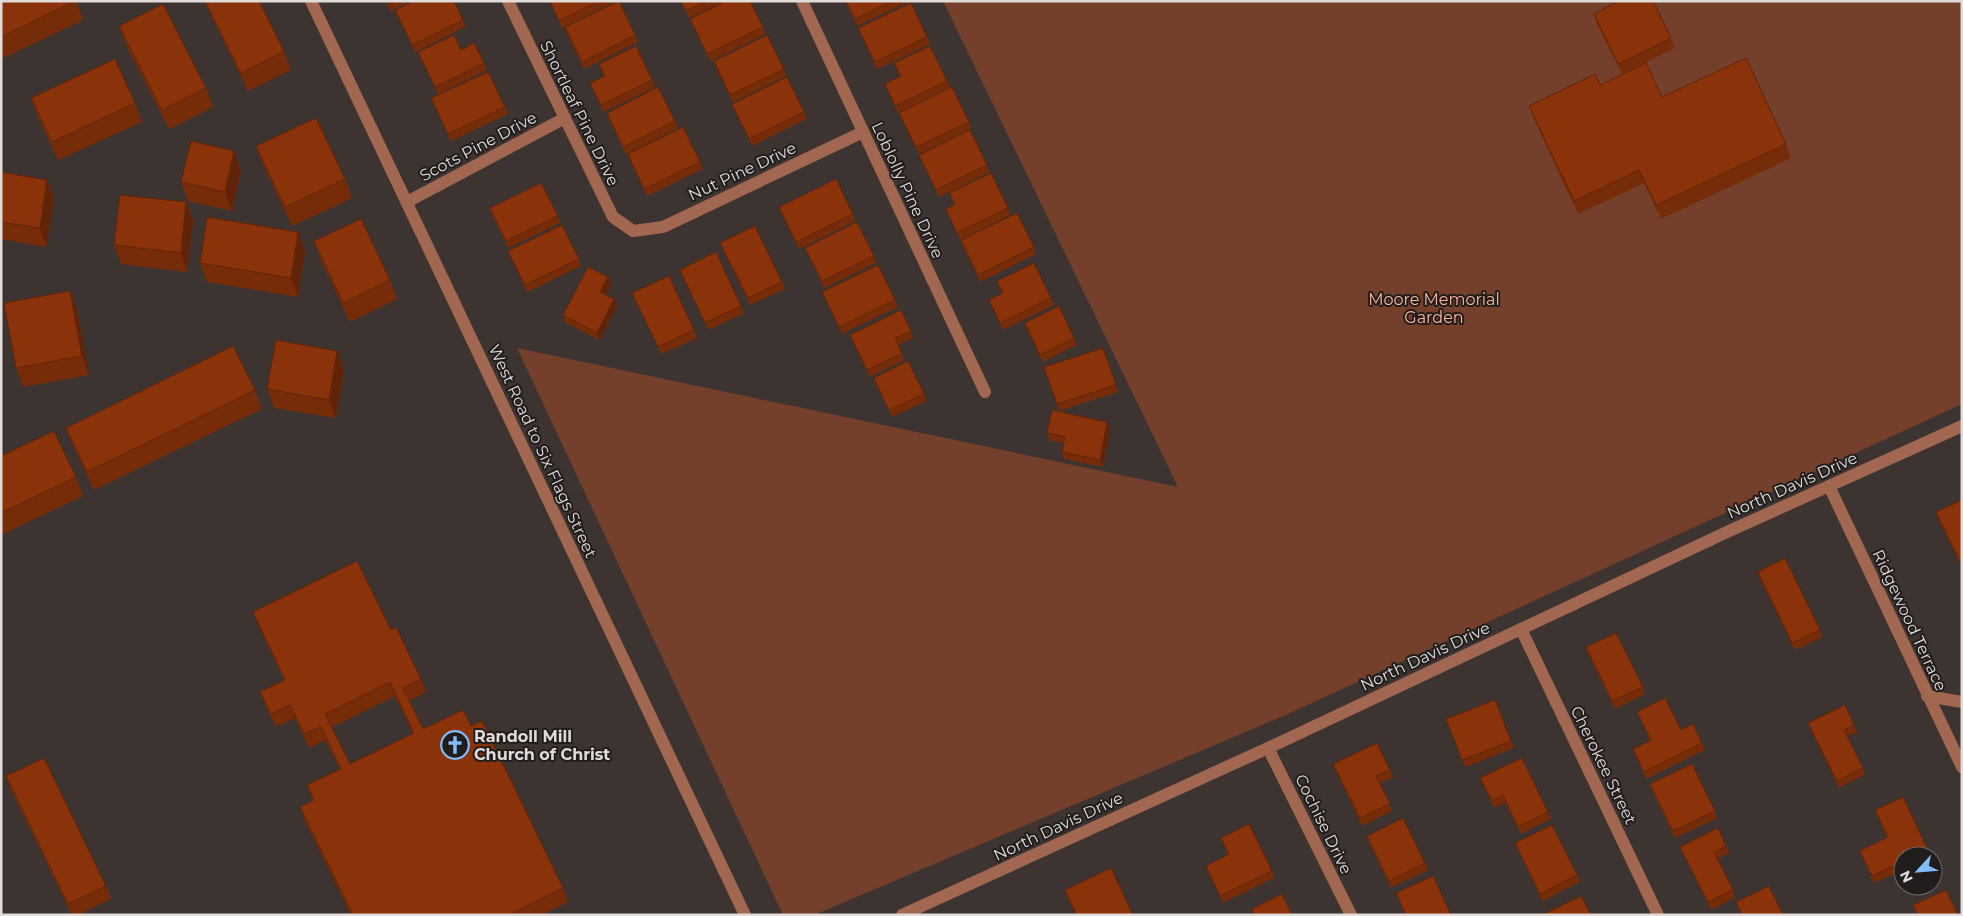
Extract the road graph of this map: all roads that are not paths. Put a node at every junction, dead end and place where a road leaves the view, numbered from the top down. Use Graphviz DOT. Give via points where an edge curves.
graph roads {
  1 [pos="311,1"];
  2 [pos="508,1"];
  3 [pos="802,1"];
  4 [pos="565,118"];
  5 [pos="863,132"];
  6 [pos="407,202"];
  7 [pos="634,231"];
  8 [pos="985,392"];
  9 [pos="1962,426"];
  10 [pos="1829,486"];
  11 [pos="1521,629"];
  12 [pos="1927,696"];
  13 [pos="1962,702"];
  14 [pos="1268,748"];
  15 [pos="1962,767"];
  16 [pos="745,915"];
  17 [pos="902,915"];
  18 [pos="1351,915"];
  19 [pos="1658,915"];
  1 -- 6 [label="street, West Road to Six Flags Street"];
  2 -- 4 [label="street, Shortleaf Pine Drive"];
  3 -- 5 [label="street, Loblolly Pine Drive"];
  4 -- 6 [label="street, Scots Pine Drive"];
  4 -- 7 [label="street, Shortleaf Pine Drive" via="613,216"];
  5 -- 7 [label="street, Nut Pine Drive" via="662,227"];
  5 -- 8 [label="street, Loblolly Pine Drive"];
  6 -- 16 [label="street, West Road to Six Flags Street"];
  9 -- 10 [label="street, North Davis Drive"];
  10 -- 11 [label="street, North Davis Drive"];
  10 -- 12 [label="street, Ridgewood Terrace"];
  11 -- 14 [label="street, North Davis Drive"];
  11 -- 19 [label="street, Cherokee Street"];
  12 -- 13 [label="street"];
  12 -- 15 [label="street, Ridgewood Terrace"];
  14 -- 17 [label="street, North Davis Drive"];
  14 -- 18 [label="street, Cochise Drive"];
}
